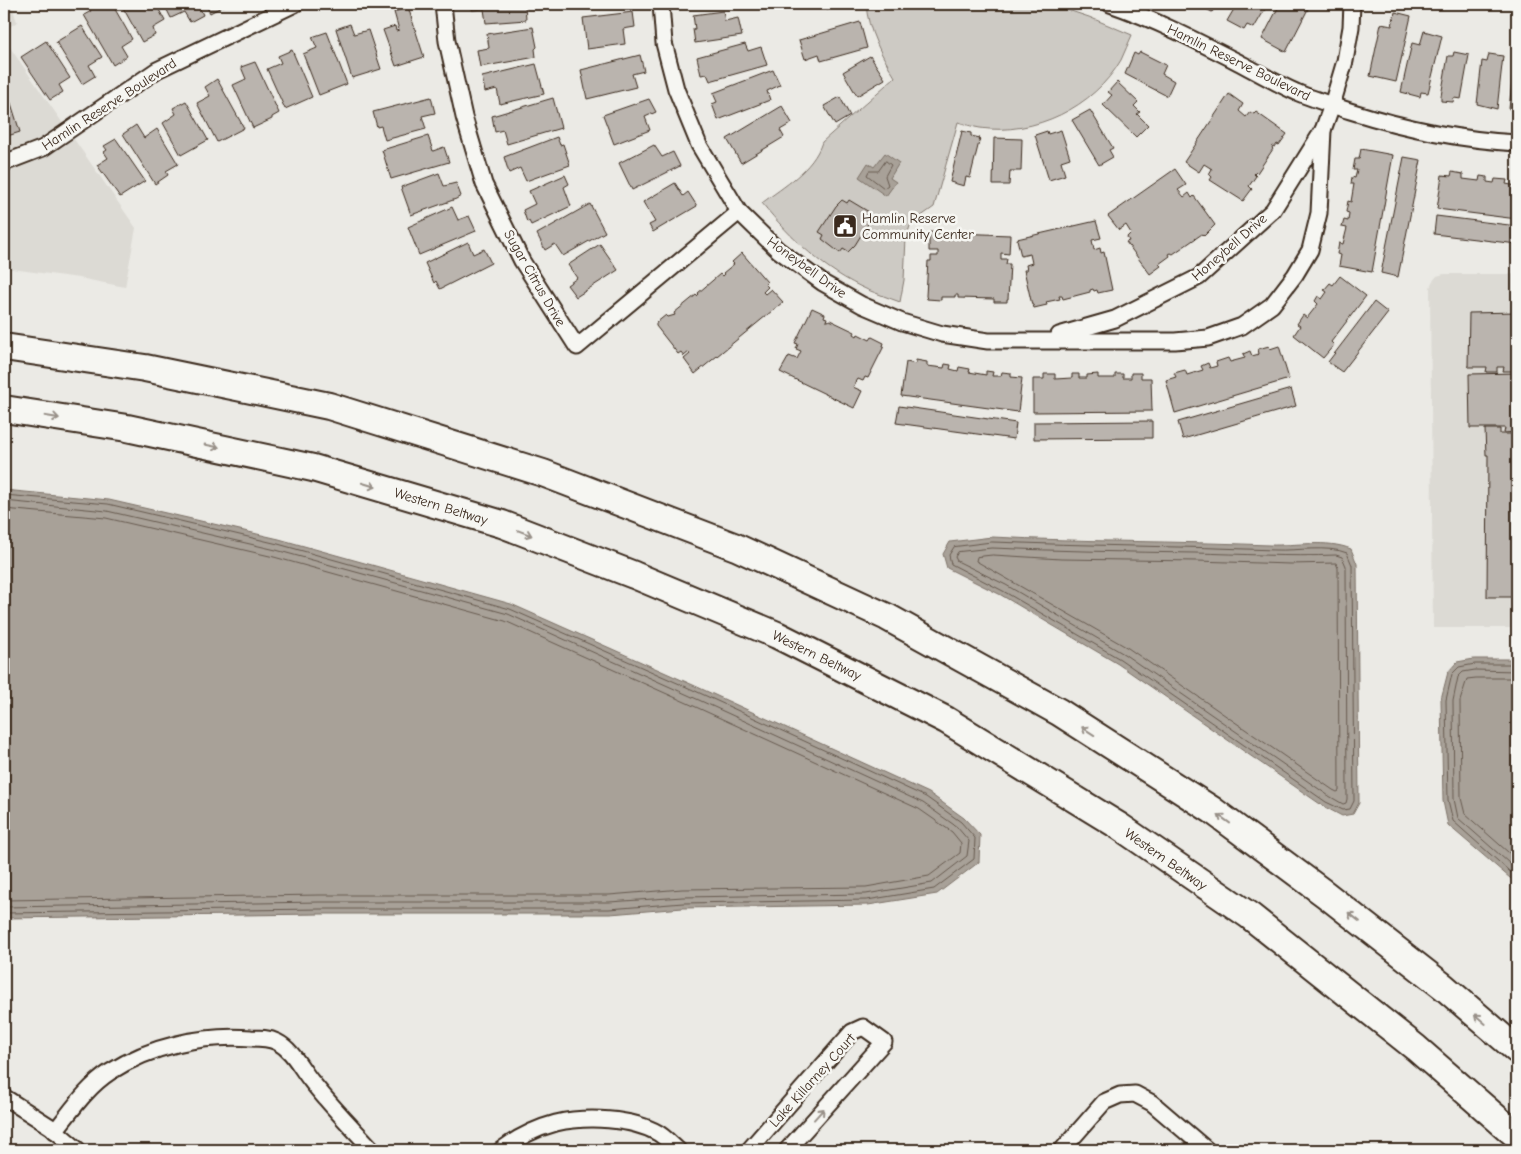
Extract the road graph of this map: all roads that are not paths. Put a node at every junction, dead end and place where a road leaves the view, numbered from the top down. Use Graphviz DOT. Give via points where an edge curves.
graph roads {
  1 [pos="295,4"];
  2 [pos="443,4"];
  3 [pos="661,4"];
  4 [pos="1110,4"];
  5 [pos="1352,4"];
  6 [pos="1332,105"];
  7 [pos="1323,130"];
  8 [pos="1517,143"];
  9 [pos="4,163"];
  10 [pos="740,212"];
  11 [pos="1043,340"];
  12 [pos="4,347"];
  13 [pos="4,409"];
  14 [pos="1517,1050"];
  15 [pos="4,1097"];
  16 [pos="55,1131"];
  17 [pos="1517,1136"];
  18 [pos="78,1150"];
  19 [pos="373,1150"];
  20 [pos="501,1150"];
  21 [pos="678,1150"];
  22 [pos="749,1150"];
  23 [pos="787,1150"];
  24 [pos="1062,1150"];
  25 [pos="1207,1150"];
  1 -- 9 [label="street, Hamlin Reserve Boulevard" via="157,70 43,148"];
  2 -- 10 [label="street, Sugar Citrus Drive" via="447,41 464,117 484,184 522,261 576,347"];
  3 -- 10 [label="street, Honeybell Drive" via="664,43 676,89 698,144"];
  4 -- 6 [label="street, Hamlin Reserve Boulevard" via="1136,13 1296,92"];
  5 -- 6 [label="street, Honeybell Drive" via="1345,61"];
  6 -- 7 [label="street, Honeybell Drive"];
  6 -- 8 [label="street, Hamlin Reserve Boulevard" via="1434,132"];
  7 -- 11 [label="street, Honeybell Drive" via="1273,210 1199,277 1115,319"];
  7 -- 11 [label="street, Honeybell Drive" via="1319,213 1310,250 1272,304 1250,321 1208,338 1175,341"];
  10 -- 11 [label="street, Honeybell Drive" via="778,250 823,283 902,322 942,334 988,341"];
  14 -- 12 [label="highway, one-way" via="1444,987 1212,810 1059,712 887,617 736,547 544,473 329,406 145,368"];
  13 -- 17 [label="highway, Western Beltway, one-way" via="127,428 313,468 502,524 777,635 946,720 1119,826 1250,916 1416,1048"];
  15 -- 16 [label="street"];
  16 -- 18 [label="street"];
  16 -- 19 [label="street" via="90,1088 110,1072 143,1056 188,1041 230,1036 278,1042"];
  20 -- 21 [label="street" via="531,1132 556,1123 589,1120 636,1123 659,1133"];
  23 -- 22 [label="street, Lake Killarney Court, one-way" via="884,1042 863,1027 852,1032"];
  24 -- 25 [label="street" via="1104,1102 1120,1095 1135,1094 1152,1103"];
}
